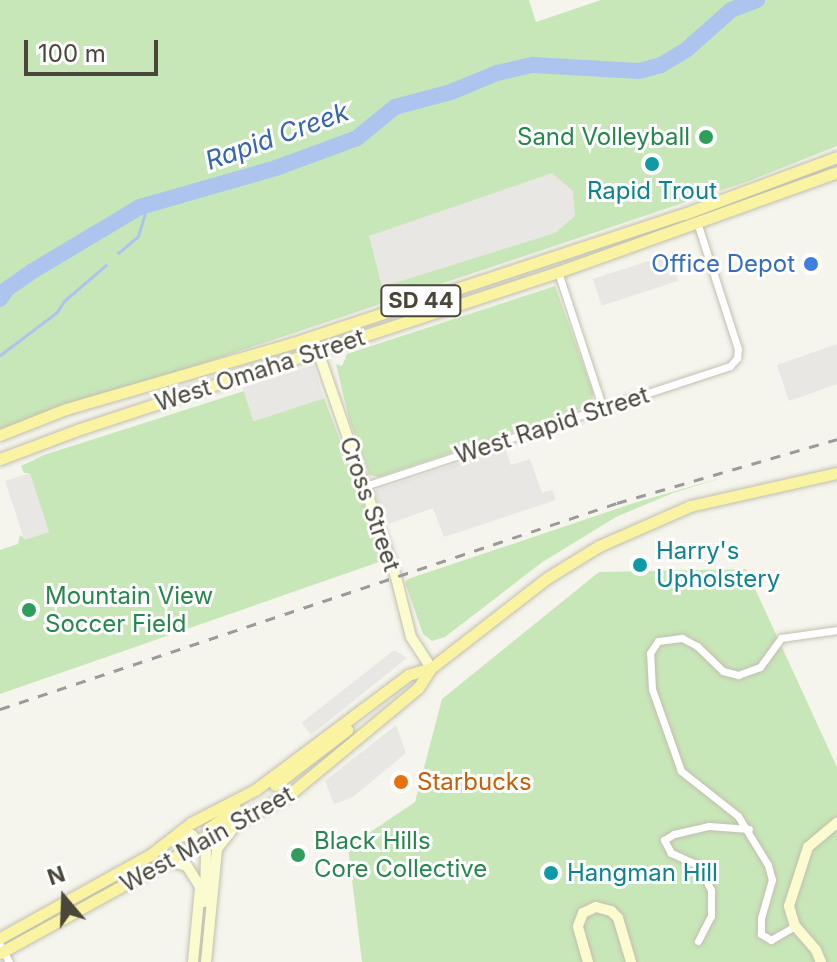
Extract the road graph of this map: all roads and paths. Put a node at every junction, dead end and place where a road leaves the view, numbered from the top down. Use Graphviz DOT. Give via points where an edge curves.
graph roads {
  1 [pos="837,157"];
  2 [pos="837,172"];
  3 [pos="697,222"];
  4 [pos="558,272"];
  5 [pos="313,337"];
  6 [pos="318,352"];
  7 [pos="603,409"];
  8 [pos="0,435"];
  9 [pos="0,459"];
  10 [pos="837,473"];
  11 [pos="365,486"];
  12 [pos="837,630"];
  13 [pos="431,668"];
  14 [pos="366,706"];
  15 [pos="837,823"];
  16 [pos="239,824"];
  17 [pos="749,829"];
  18 [pos="169,841"];
  19 [pos="203,845"];
  20 [pos="168,861"];
  21 [pos="200,887"];
  22 [pos="795,926"];
  23 [pos="208,931"];
  24 [pos="0,938"];
  25 [pos="698,941"];
  26 [pos="3,953"];
  27 [pos="193,962"];
  28 [pos="206,962"];
  29 [pos="588,962"];
  30 [pos="631,962"];
  31 [pos="821,962"];
  1 -- 5 [label="main road, West Omaha Street / SD 44" via="684,214"];
  2 -- 3 [label="main road, West Omaha Street / SD 44"];
  3 -- 4 [label="main road, West Omaha Street / SD 44"];
  3 -- 7 [label="street, West Rapid Street" via="737,358 730,366"];
  4 -- 6 [label="main road, West Omaha Street / SD 44"];
  4 -- 7 [label="street"];
  5 -- 6 [label="street, Cross Street"];
  5 -- 8 [label="main road, West Omaha Street / SD 44" via="66,409"];
  6 -- 9 [label="main road, West Omaha Street / SD 44"];
  6 -- 11 [label="street, Cross Street"];
  7 -- 11 [label="street, West Rapid Street"];
  10 -- 13 [label="main road, West Main Street" via="724,496 599,546 547,578"];
  11 -- 13 [label="street, Cross Street" via="411,637"];
  12 -- 17 [label="street" via="781,638 760,667 746,674 723,671 682,638 658,641 650,653 652,689 681,771"];
  13 -- 14 [label="main road, West Main Street" via="408,675"];
  13 -- 16 [label="main road, West Main Street" via="418,688 303,784"];
  14 -- 18 [label="main road, West Main Street" via="280,773"];
  14 -- 19 [label="main road" via="348,729 299,770 209,828"];
  15 -- 22 [label="street" via="808,847 800,865 789,906"];
  16 -- 19 [label="main road, West Main Street"];
  16 -- 23 [label="street" via="217,849"];
  17 -- 22 [label="street" via="772,880 761,934 771,940"];
  17 -- 25 [label="street" via="709,826 664,840 671,853 698,865 711,890 711,916"];
  18 -- 19 [label="street" via="187,834"];
  18 -- 24 [label="main road, West Main Street"];
  19 -- 20 [label="main road, West Main Street"];
  19 -- 21 [label="street"];
  19 -- 23 [label="street"];
  20 -- 21 [label="street" via="187,866"];
  20 -- 26 [label="main road, West Main Street"];
  21 -- 27 [label="street"];
  22 -- 31 [label="street"];
  23 -- 28 [label="street"];
  29 -- 30 [label="street" via="578,926 583,913 596,907 618,918"];
}
